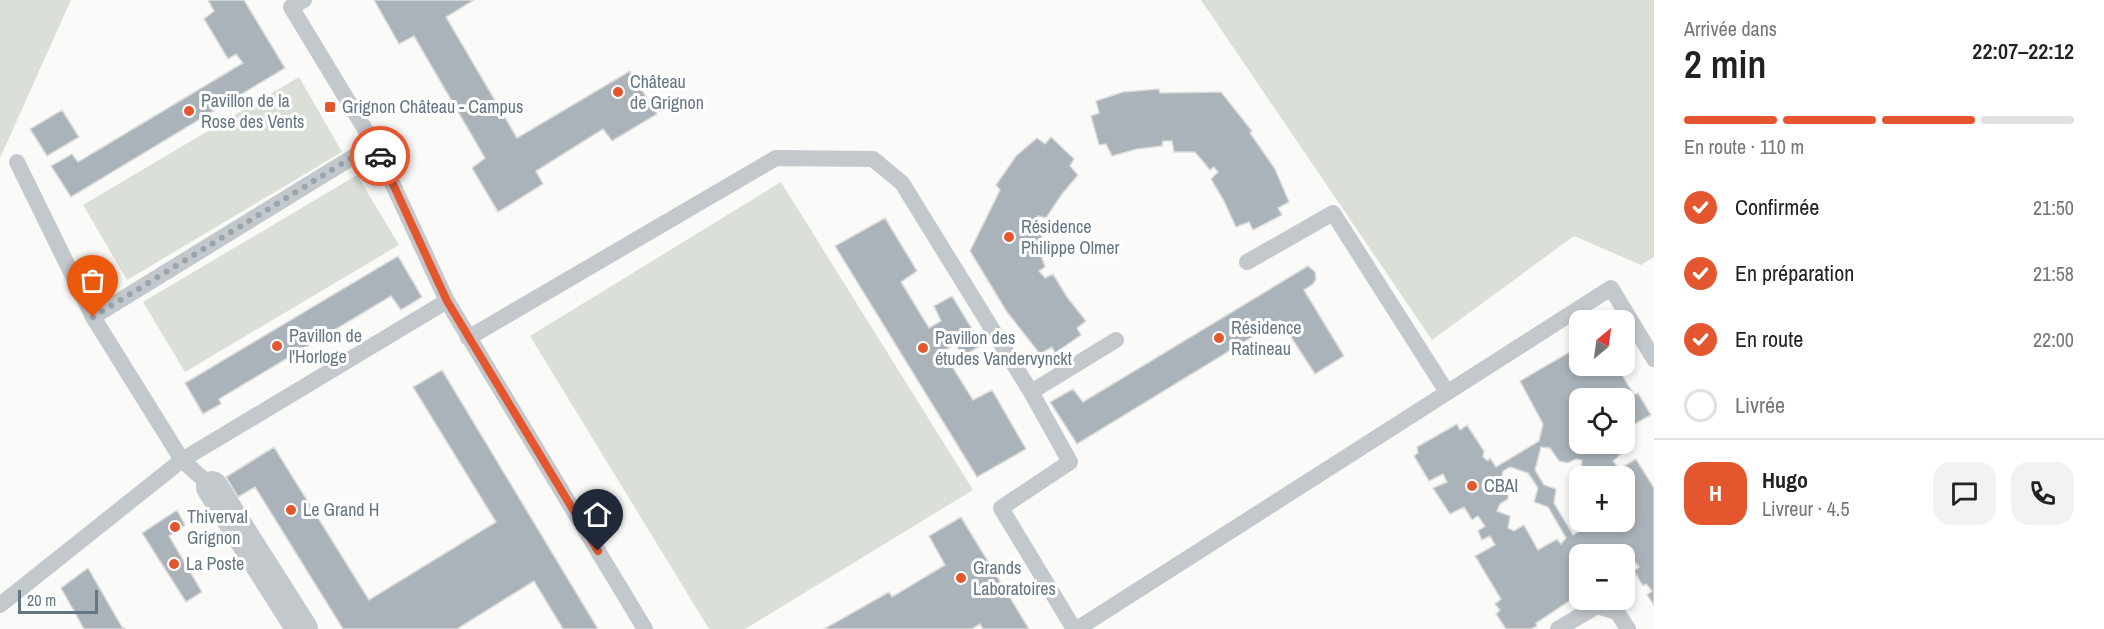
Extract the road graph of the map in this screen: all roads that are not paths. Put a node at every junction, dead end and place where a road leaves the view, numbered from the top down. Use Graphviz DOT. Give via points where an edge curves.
graph roads {
  1 [pos="304,0"];
  2 [pos="374,144"];
  3 [pos="17,162"];
  4 [pos="1246,262"];
  5 [pos="447,301"];
  6 [pos="93,317"];
  7 [pos="468,338"];
  8 [pos="1116,340"];
  9 [pos="1654,359"];
  10 [pos="1031,392"];
  11 [pos="1447,392"];
  12 [pos="182,460"];
  13 [pos="212,487"];
  14 [pos="0,604"];
  15 [pos="302,629"];
  16 [pos="645,629"];
  17 [pos="1075,629"];
  18 [pos="1558,629"];
  19 [pos="1628,629"];
  1 -- 2 [label="lane" via="291,7"];
  2 -- 5 [label="lane"];
  2 -- 6 [label="lane"];
  3 -- 6 [label="lane"];
  4 -- 11 [label="lane" via="1334,213"];
  5 -- 7 [label="lane"];
  5 -- 12 [label="lane"];
  6 -- 12 [label="lane"];
  7 -- 10 [label="lane" via="776,158 873,159 902,183"];
  7 -- 16 [label="lane"];
  8 -- 10 [label="lane"];
  9 -- 11 [label="lane" via="1611,288"];
  10 -- 17 [label="lane" via="1070,462 1001,508"];
  11 -- 17 [label="lane"];
  12 -- 13 [label="lane"];
  12 -- 14 [label="lane"];
  13 -- 15 [label="street"];
  18 -- 19 [label="lane" via="1597,606 1617,612"];
}
